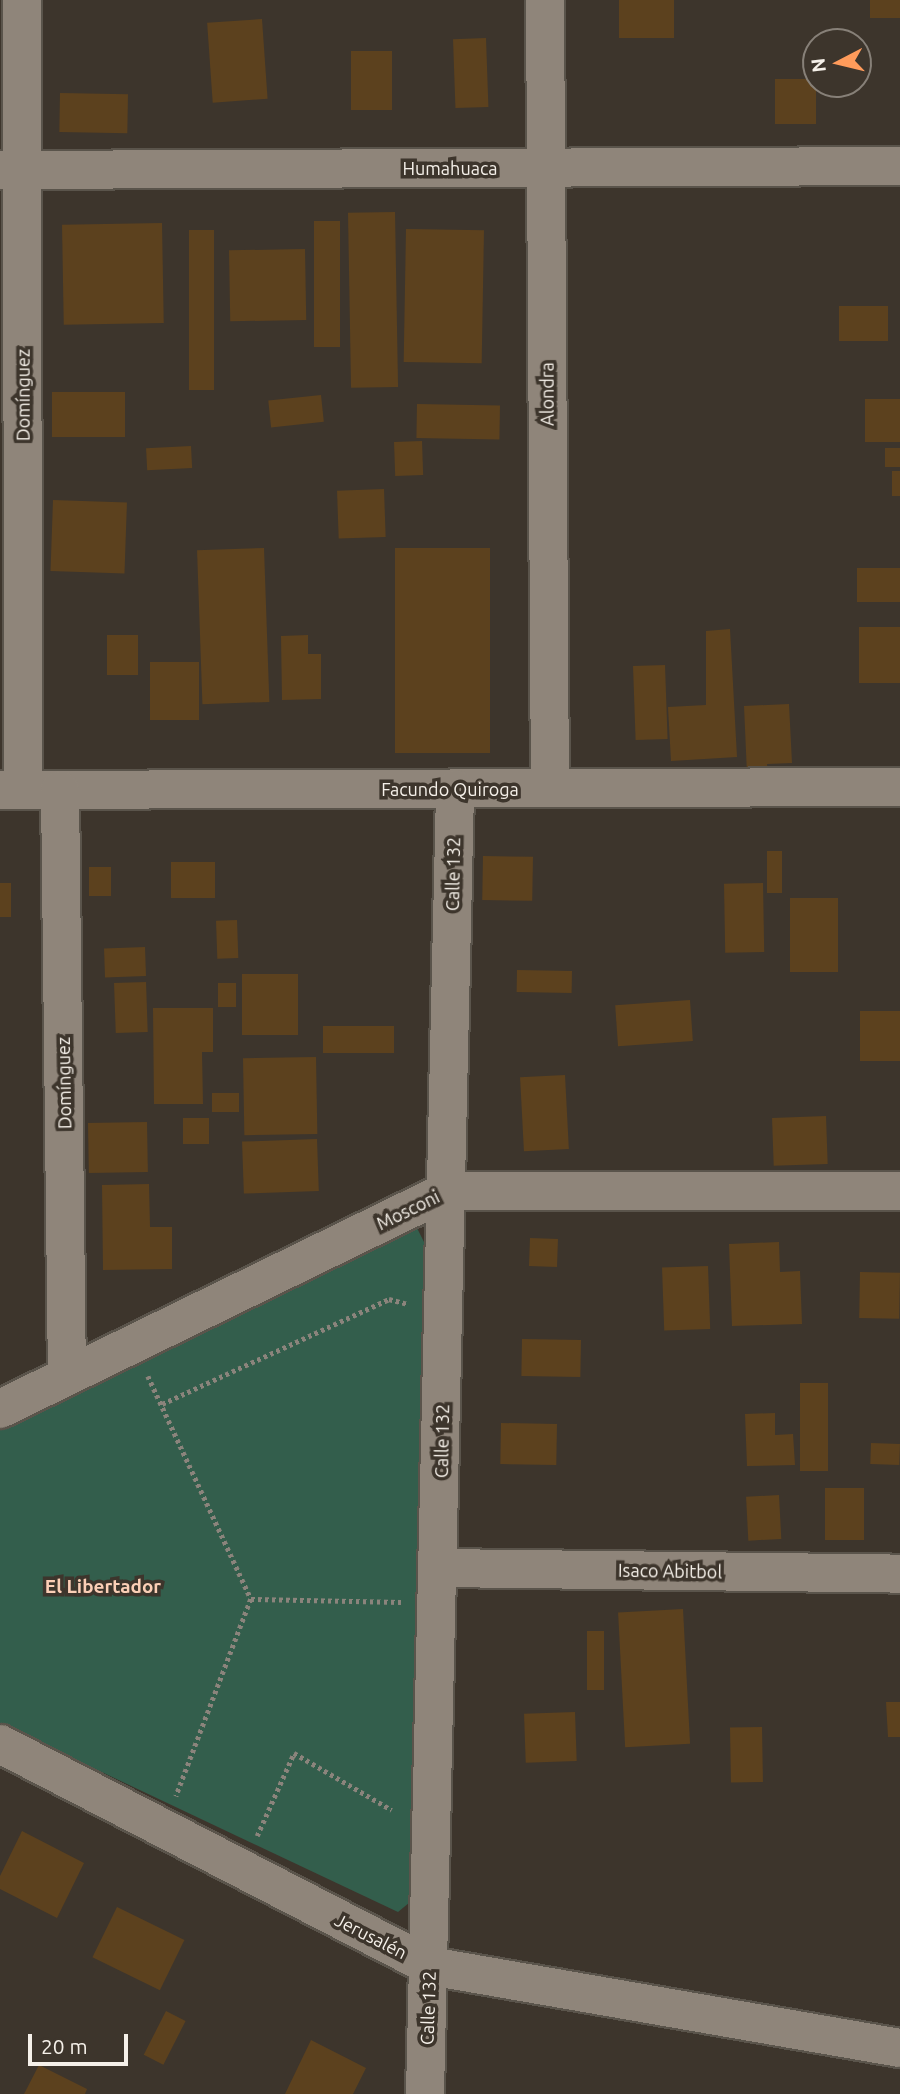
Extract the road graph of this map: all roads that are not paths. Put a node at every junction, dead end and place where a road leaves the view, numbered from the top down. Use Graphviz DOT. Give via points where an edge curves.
graph roads {
  1 [pos="22,0"];
  2 [pos="545,0"];
  3 [pos="900,166"];
  4 [pos="546,167"];
  5 [pos="11,170"];
  6 [pos="900,787"];
  7 [pos="550,788"];
  8 [pos="454,789"];
  9 [pos="11,790"];
  10 [pos="60,790"];
  11 [pos="446,1191"];
  12 [pos="900,1191"];
  13 [pos="67,1376"];
  14 [pos="0,1409"];
  15 [pos="900,1574"];
  16 [pos="438,1584"];
  17 [pos="0,1744"];
  18 [pos="430,1966"];
  19 [pos="900,2048"];
  20 [pos="425,2094"];
  1 -- 5 [label="street, Domínguez"];
  2 -- 4 [label="street, Alondra"];
  3 -- 4 [label="street, Humahuaca"];
  4 -- 5 [label="street, Humahuaca"];
  4 -- 7 [label="street, Alondra"];
  5 -- 9 [label="street, Domínguez"];
  6 -- 7 [label="street, Facundo Quiroga"];
  7 -- 8 [label="street, Facundo Quiroga"];
  8 -- 10 [label="street, Facundo Quiroga"];
  8 -- 11 [label="street, Calle 132"];
  9 -- 10 [label="street, Facundo Quiroga"];
  10 -- 13 [label="street, Domínguez"];
  11 -- 12 [label="street, Mosconi"];
  11 -- 13 [label="street, Mosconi"];
  11 -- 16 [label="street, Calle 132"];
  13 -- 14 [label="street, Mosconi"];
  15 -- 16 [label="street, Isaco Abitbol"];
  16 -- 18 [label="street, Calle 132"];
  17 -- 18 [label="street, Jerusalén"];
  18 -- 19 [label="street, Jerusalén"];
  18 -- 20 [label="street, Calle 132"];
}
